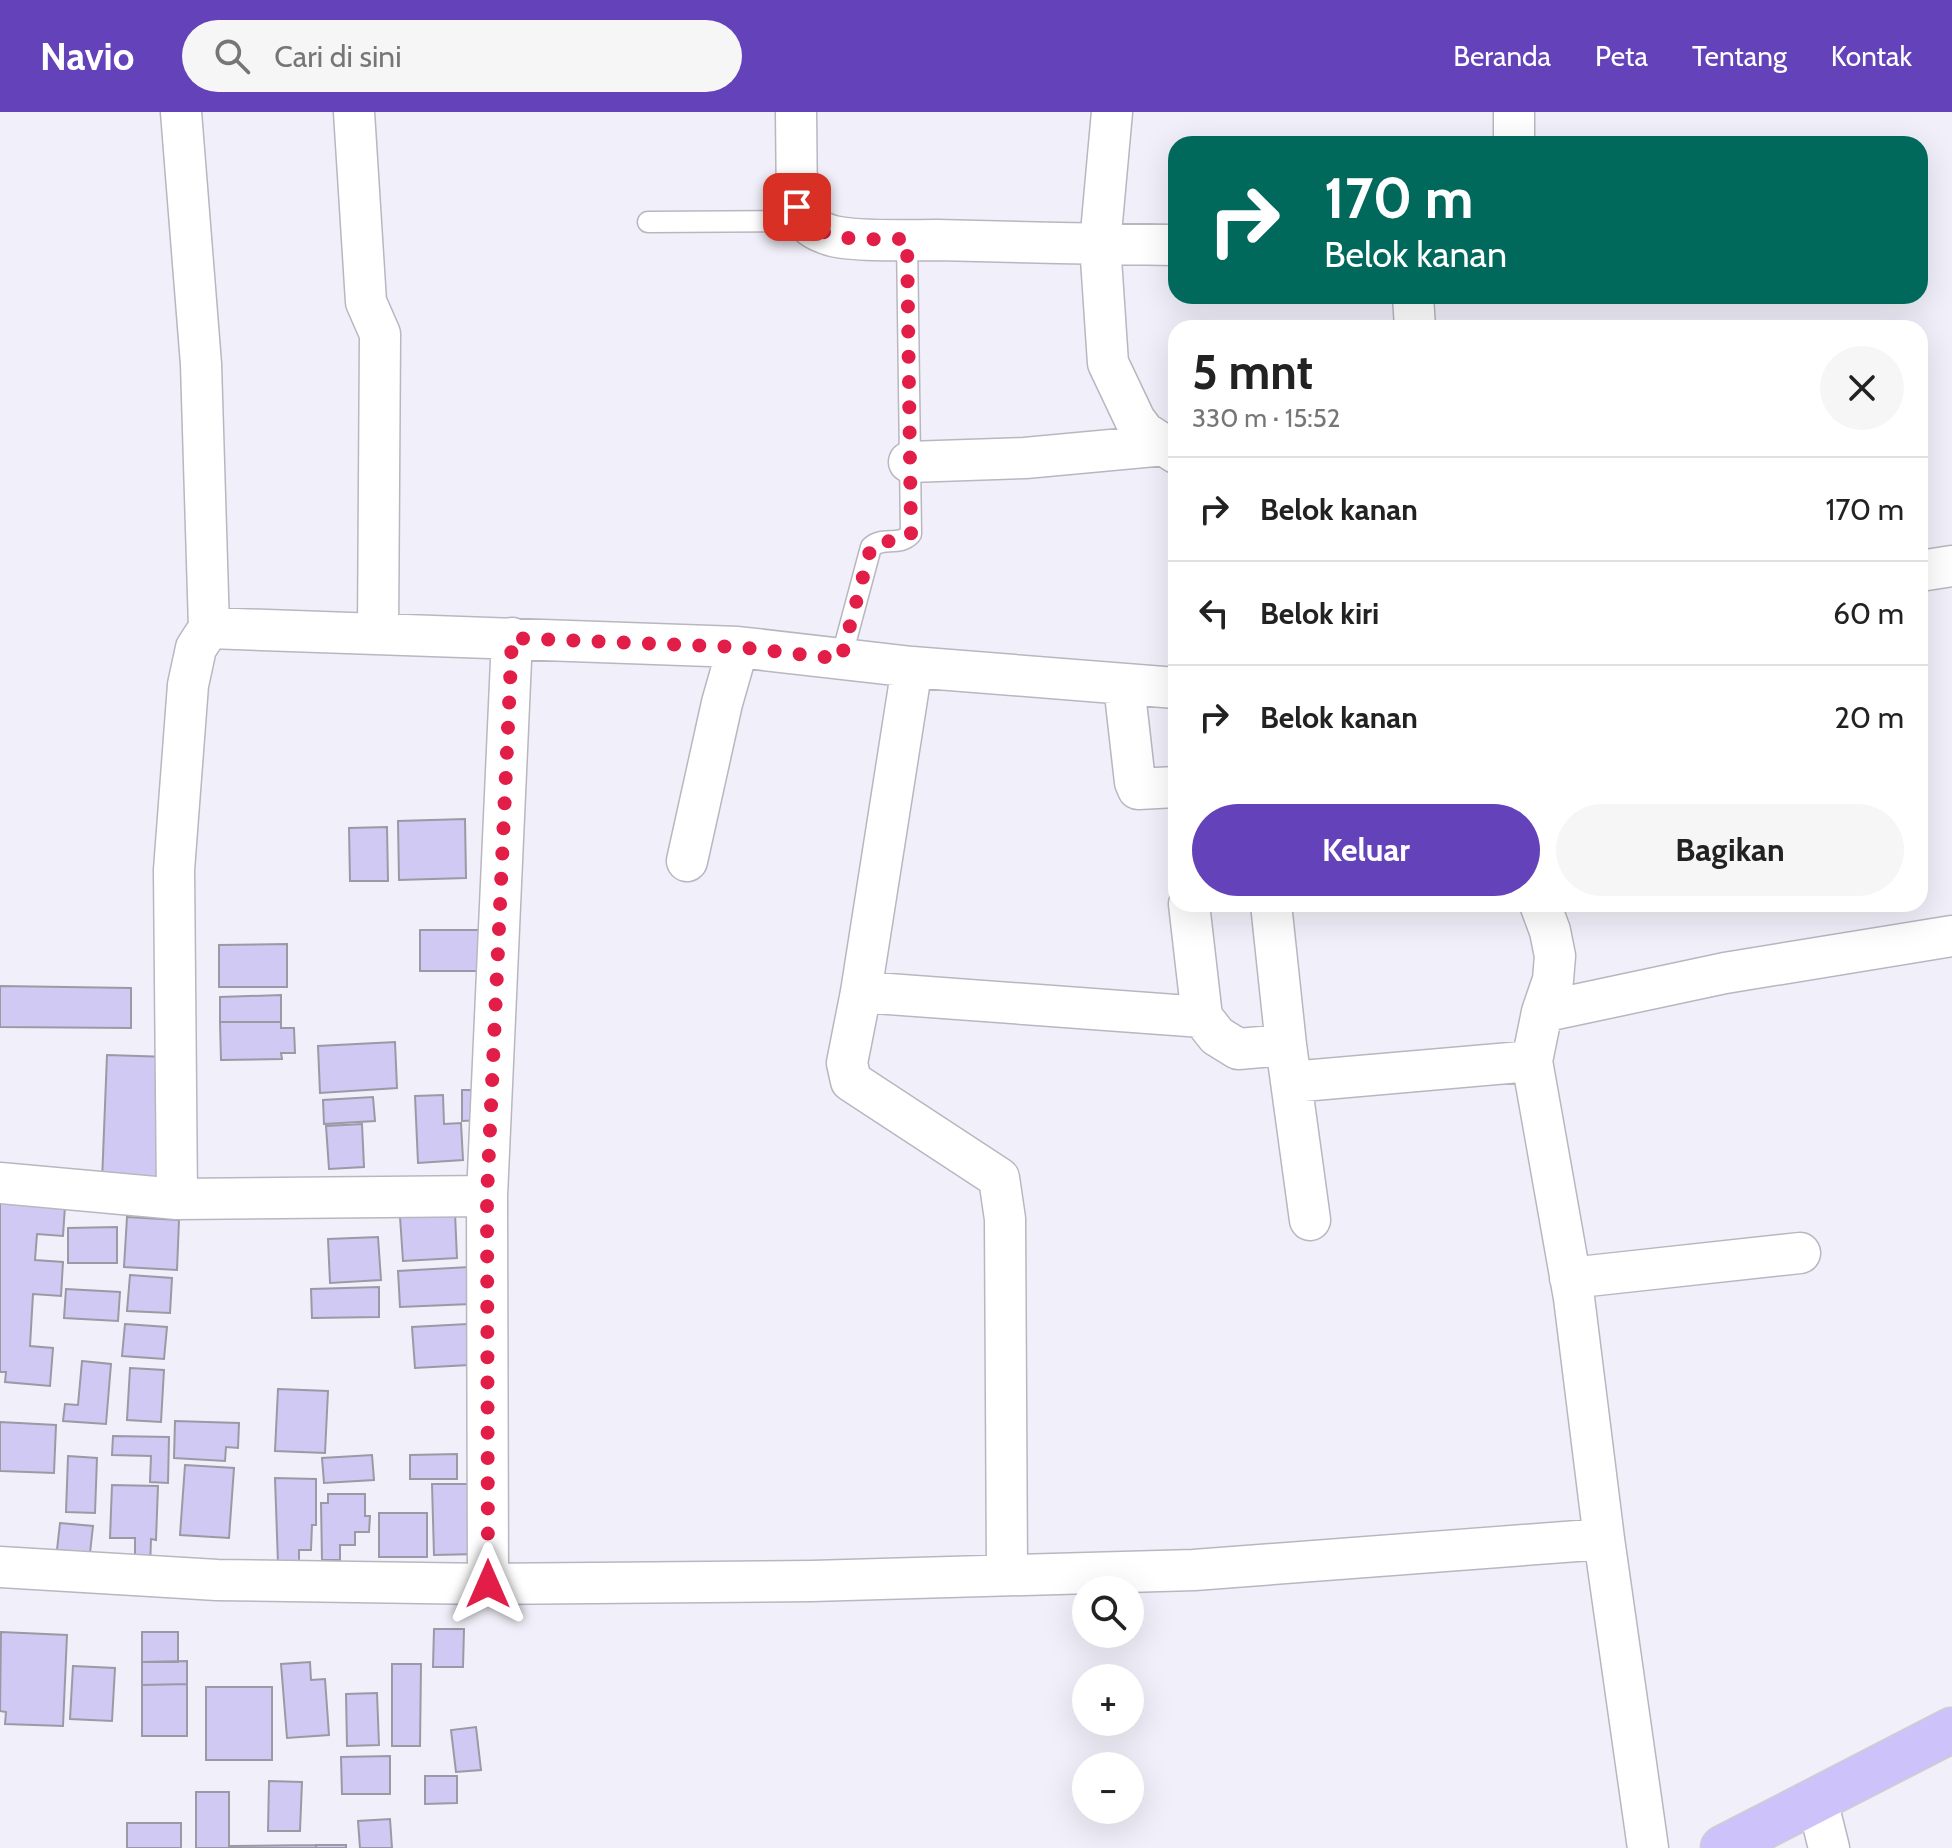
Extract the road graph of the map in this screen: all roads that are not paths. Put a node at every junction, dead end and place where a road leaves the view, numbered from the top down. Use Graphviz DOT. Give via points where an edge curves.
graph roads {
  1 [pos="181,112"];
  2 [pos="354,112"];
  3 [pos="796,112"];
  4 [pos="1112,112"];
  5 [pos="1514,112"];
  6 [pos="1514,136"];
  7 [pos="804,221"];
  8 [pos="648,222"];
  9 [pos="907,239"];
  10 [pos="1100,244"];
  11 [pos="1168,245"];
  12 [pos="1168,446"];
  13 [pos="1168,448"];
  14 [pos="909,462"];
  15 [pos="1952,566"];
  16 [pos="1928,570"];
  17 [pos="209,628"];
  18 [pos="378,633"];
  19 [pos="512,638"];
  20 [pos="738,647"];
  21 [pos="841,659"];
  22 [pos="912,667"];
  23 [pos="1124,685"];
  24 [pos="1168,688"];
  25 [pos="1168,788"];
  26 [pos="687,861"];
  27 [pos="1190,912"];
  28 [pos="1272,912"];
  29 [pos="1543,912"];
  30 [pos="1952,936"];
  31 [pos="861,992"];
  32 [pos="1542,1012"];
  33 [pos="1202,1017"];
  34 [pos="1532,1061"];
  35 [pos="1288,1063"];
  36 [pos="0,1183"];
  37 [pos="487,1196"];
  38 [pos="177,1199"];
  39 [pos="1310,1220"];
  40 [pos="1800,1253"];
  41 [pos="1570,1278"];
  42 [pos="1604,1539"];
  43 [pos="0,1567"];
  44 [pos="1007,1575"];
  45 [pos="488,1584"];
  46 [pos="1952,1730"];
  47 [pos="1817,1800"];
  48 [pos="1648,1848"];
  49 [pos="1723,1848"];
  50 [pos="1829,1848"];
  1 -- 17 [label="street" via="201,364"];
  2 -- 18 [label="street" via="366,302 380,334"];
  3 -- 7 [label="street" via="797,207"];
  4 -- 10 [label="street"];
  5 -- 6 [label="street"];
  7 -- 8 [label="lane"];
  7 -- 9 [label="street" via="837,237"];
  9 -- 10 [label="street"];
  9 -- 14 [label="lane"];
  10 -- 11 [label="street"];
  10 -- 12 [label="street" via="1108,363 1135,420"];
  13 -- 14 [label="street"];
  14 -- 21 [label="lane" via="911,534 901,542 871,547"];
  15 -- 16 [label="street"];
  17 -- 18 [label="street"];
  17 -- 38 [label="street" via="196,648 188,685 174,870"];
  18 -- 19 [label="street"];
  19 -- 20 [label="street"];
  19 -- 37 [label="street"];
  20 -- 21 [label="street"];
  20 -- 26 [label="street"];
  21 -- 22 [label="street"];
  22 -- 23 [label="street"];
  22 -- 31 [label="street"];
  23 -- 24 [label="street"];
  23 -- 25 [label="street" via="1135,782 1138,789"];
  27 -- 33 [label="street"];
  28 -- 35 [label="street"];
  29 -- 32 [label="street" via="1555,956"];
  30 -- 32 [label="street" via="1725,973"];
  31 -- 33 [label="street"];
  31 -- 44 [label="street" via="847,1063 851,1081 999,1178 1005,1219"];
  32 -- 34 [label="street"];
  33 -- 35 [label="street" via="1217,1036 1238,1049"];
  34 -- 35 [label="street"];
  34 -- 41 [label="street"];
  35 -- 39 [label="street"];
  36 -- 38 [label="street"];
  37 -- 38 [label="street"];
  37 -- 45 [label="street"];
  40 -- 41 [label="street"];
  41 -- 42 [label="street"];
  42 -- 44 [label="street" via="1194,1570"];
  42 -- 48 [label="street"];
  43 -- 45 [label="street" via="217,1580"];
  44 -- 45 [label="street"];
  46 -- 47 [label="main road"];
  47 -- 49 [label="main road"];
  47 -- 50 [label="street"];
}
